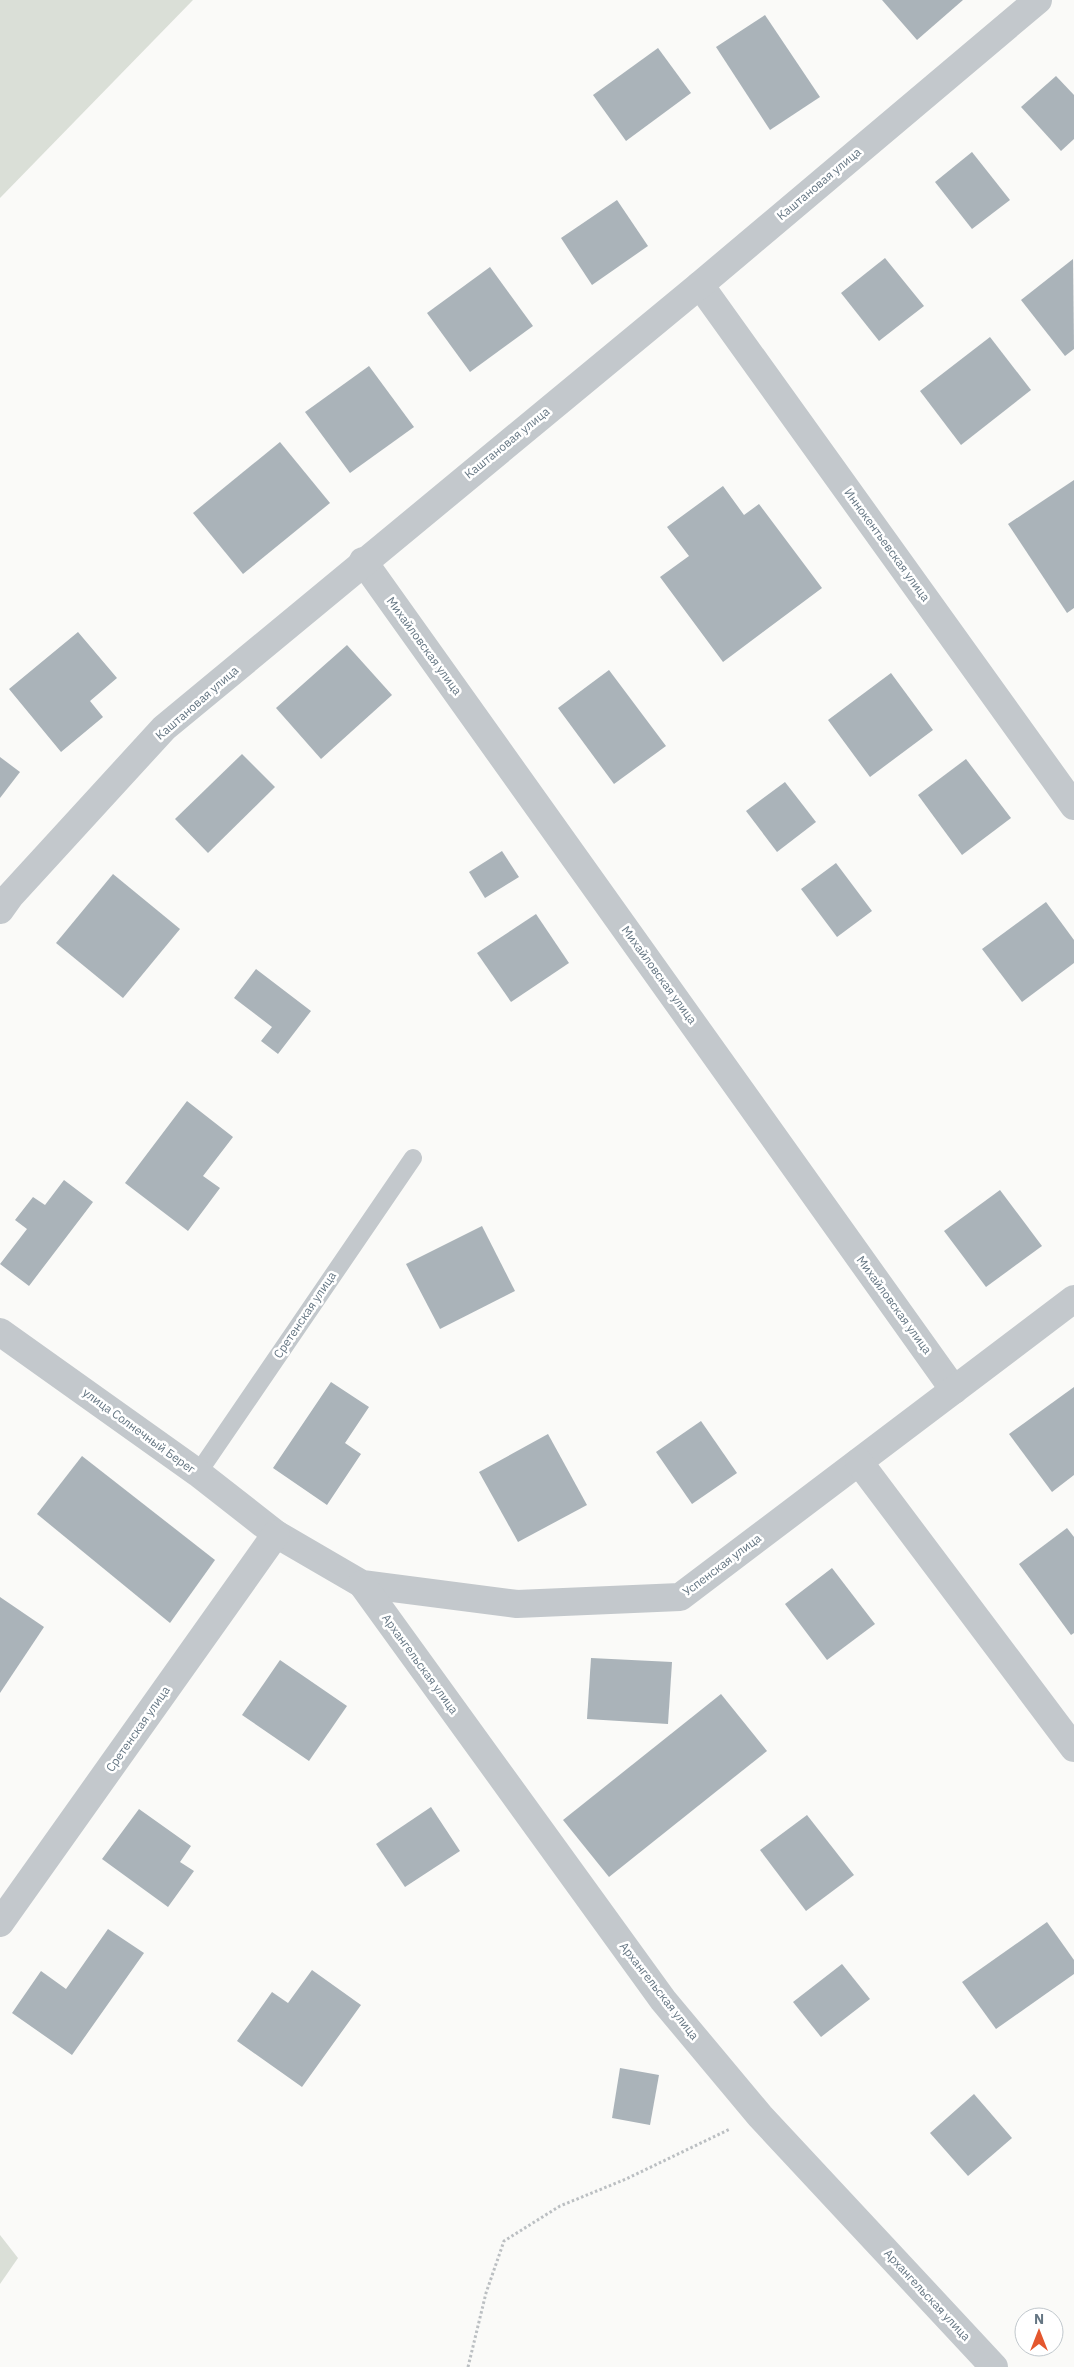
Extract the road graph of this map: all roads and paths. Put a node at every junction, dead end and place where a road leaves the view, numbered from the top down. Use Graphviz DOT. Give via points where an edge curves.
graph roads {
  1 [pos="1038,0"];
  2 [pos="700,285"];
  3 [pos="363,561"];
  4 [pos="1074,806"];
  5 [pos="0,910"];
  6 [pos="413,1158"];
  7 [pos="1074,1299"];
  8 [pos="0,1332"];
  9 [pos="954,1390"];
  10 [pos="859,1462"];
  11 [pos="198,1473"];
  12 [pos="276,1534"];
  13 [pos="362,1584"];
  14 [pos="1074,1748"];
  15 [pos="0,1923"];
  16 [pos="760,2116"];
  17 [pos="468,2367"];
  18 [pos="994,2367"];
  1 -- 2 [label="street, Каштановая улица"];
  2 -- 3 [label="street, Каштановая улица"];
  2 -- 4 [label="street, Иннокентьевская улица"];
  3 -- 5 [label="street, Каштановая улица" via="164,728"];
  3 -- 9 [label="street, Михайловская улица"];
  6 -- 11 [label="lane, Сретенская улица"];
  7 -- 9 [label="street, Успенская улица"];
  8 -- 11 [label="street, улица Солнечный Берег"];
  9 -- 10 [label="street, Успенская улица"];
  10 -- 13 [label="street, Успенская улица" via="680,1597 517,1604"];
  10 -- 14 [label="street"];
  11 -- 12 [label="street, улица Солнечный Берег"];
  12 -- 13 [label="street, Успенская улица"];
  12 -- 15 [label="street, Сретенская улица"];
  13 -- 16 [label="street, Архангельская улица" via="663,2000"];
  16 -- 17 [label="path" via="560,2206 504,2241 486,2293"];
  16 -- 18 [label="street, Архангельская улица"];
}
